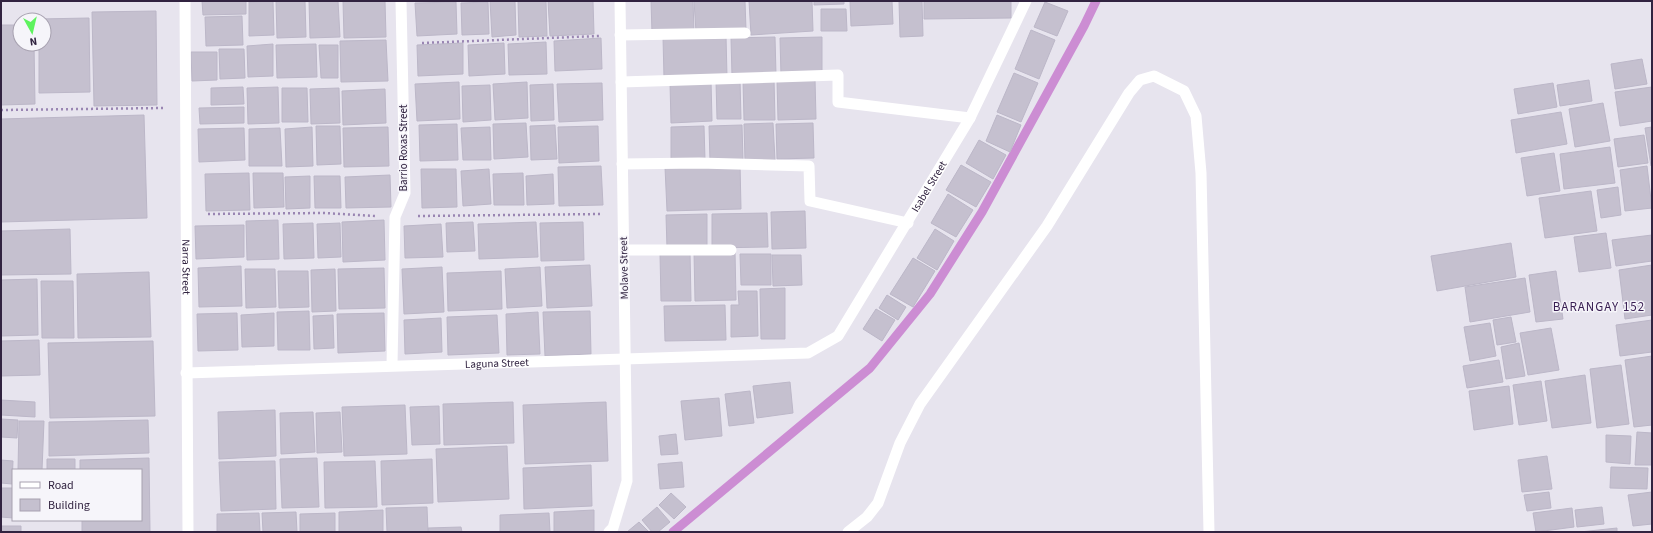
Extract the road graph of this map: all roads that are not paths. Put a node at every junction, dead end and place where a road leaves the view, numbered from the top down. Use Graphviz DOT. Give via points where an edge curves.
graph roads {
  1 [pos="184,1"];
  2 [pos="401,1"];
  3 [pos="620,1"];
  4 [pos="1026,1"];
  5 [pos="745,33"];
  6 [pos="620,35"];
  7 [pos="621,82"];
  8 [pos="970,118"];
  9 [pos="622,164"];
  10 [pos="908,223"];
  11 [pos="624,250"];
  12 [pos="731,250"];
  13 [pos="808,353"];
  14 [pos="626,358"];
  15 [pos="392,366"];
  16 [pos="186,372"];
  17 [pos="188,532"];
  18 [pos="609,532"];
  19 [pos="848,532"];
  20 [pos="1209,532"];
  1 -- 16 [label="street, Narra Street"];
  2 -- 15 [label="street, Barrio Roxas Street" via="405,193 395,217"];
  3 -- 6 [label="street, Molave Street"];
  4 -- 8 [label="street, Isabel Street"];
  5 -- 6 [label="street"];
  6 -- 7 [label="street, Molave Street"];
  7 -- 8 [label="street" via="838,75 838,102"];
  7 -- 9 [label="street, Molave Street"];
  8 -- 10 [label="street, Isabel Street"];
  9 -- 10 [label="street" via="809,166 810,200"];
  9 -- 11 [label="street, Molave Street"];
  10 -- 13 [label="street, Isabel Street" via="838,336"];
  11 -- 12 [label="street"];
  11 -- 14 [label="street, Molave Street"];
  13 -- 14 [label="street, Laguna Street"];
  14 -- 15 [label="street, Laguna Street"];
  14 -- 18 [label="street, Molave Street" via="627,481 613,528"];
  15 -- 16 [label="street, Laguna Street"];
  16 -- 17 [label="street, Narra Street"];
  19 -- 20 [label="street" via="867,517 878,503 900,443 920,404 1048,226 1129,93 1140,80 1154,76 1184,91 1196,116 1201,174"];
}
